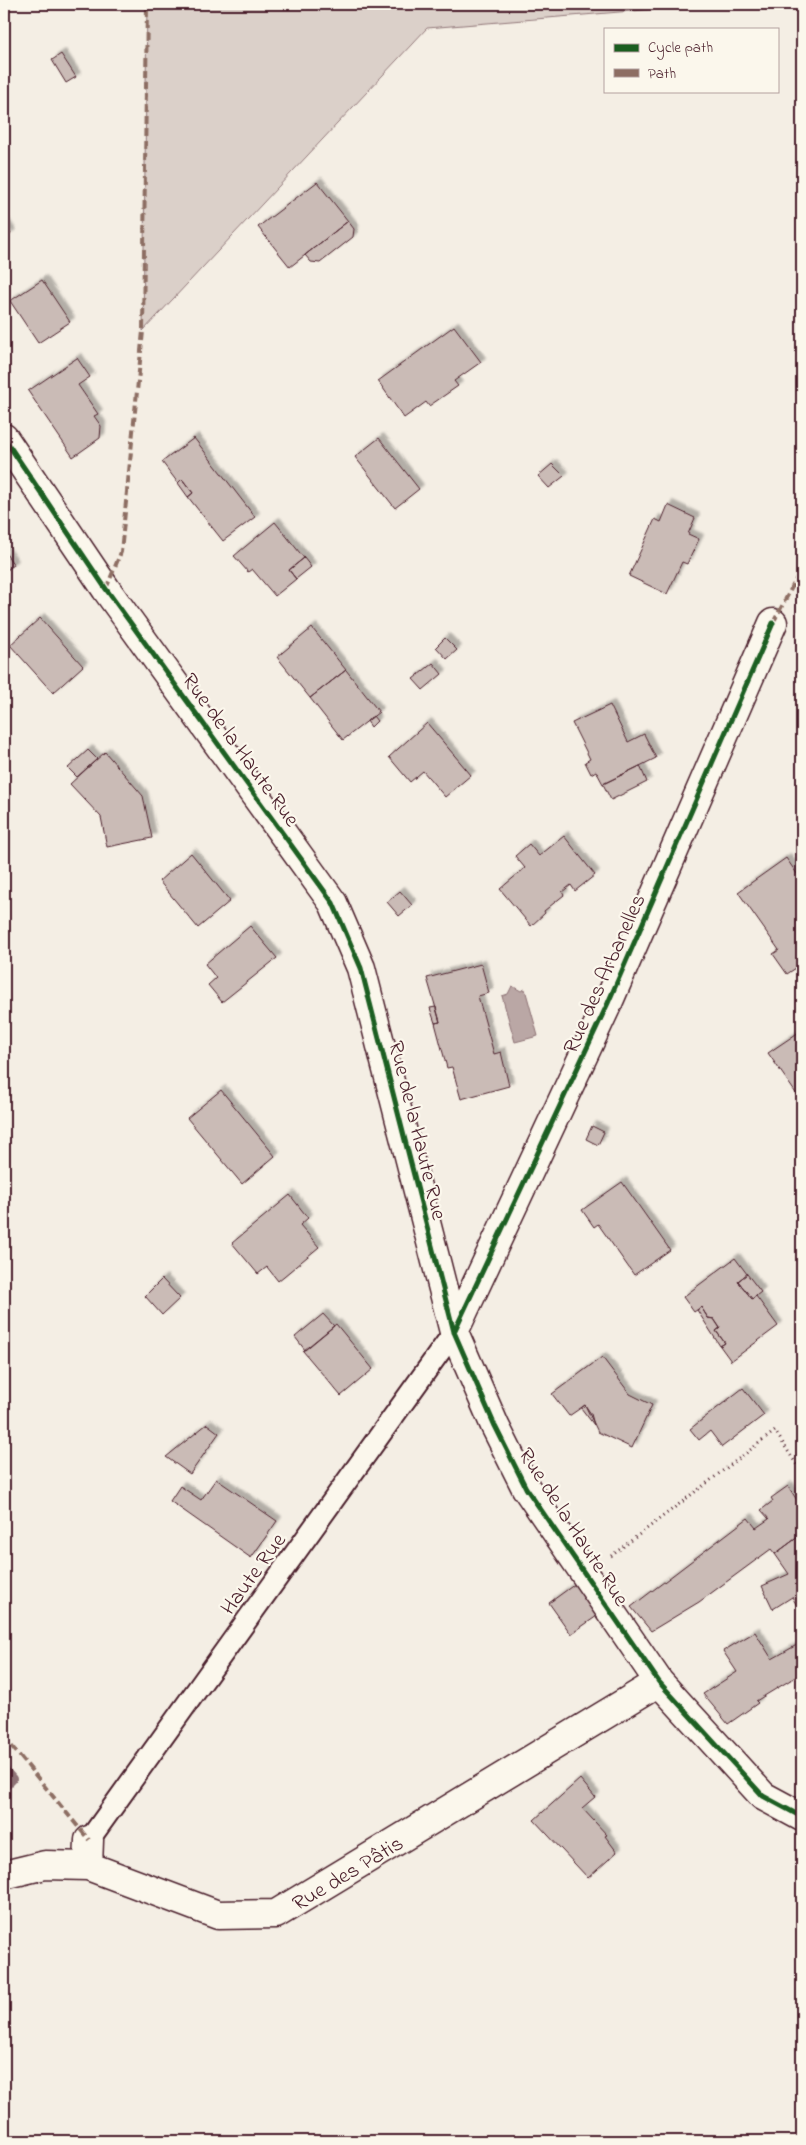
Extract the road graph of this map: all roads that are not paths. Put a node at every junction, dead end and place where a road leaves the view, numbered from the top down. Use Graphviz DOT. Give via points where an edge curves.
graph roads {
  1 [pos="4,438"];
  2 [pos="774,623"];
  3 [pos="454,1332"];
  4 [pos="658,1682"];
  5 [pos="802,1817"];
  6 [pos="88,1853"];
  7 [pos="4,1875"];
  1 -- 3 [label="street, Rue de la Haute Rue" via="106,589 333,903 362,968"];
  2 -- 3 [label="street, Rue des Arbanelles" via="608,1003"];
  3 -- 4 [label="street, Rue de la Haute Rue" via="526,1488"];
  3 -- 6 [label="lane, Haute Rue"];
  4 -- 5 [label="street, Rue de la Haute Rue" via="763,1796"];
  4 -- 6 [label="street, Rue des Pâtis" via="276,1914 218,1915"];
  6 -- 7 [label="street, Rue des Pâtis"];
}
